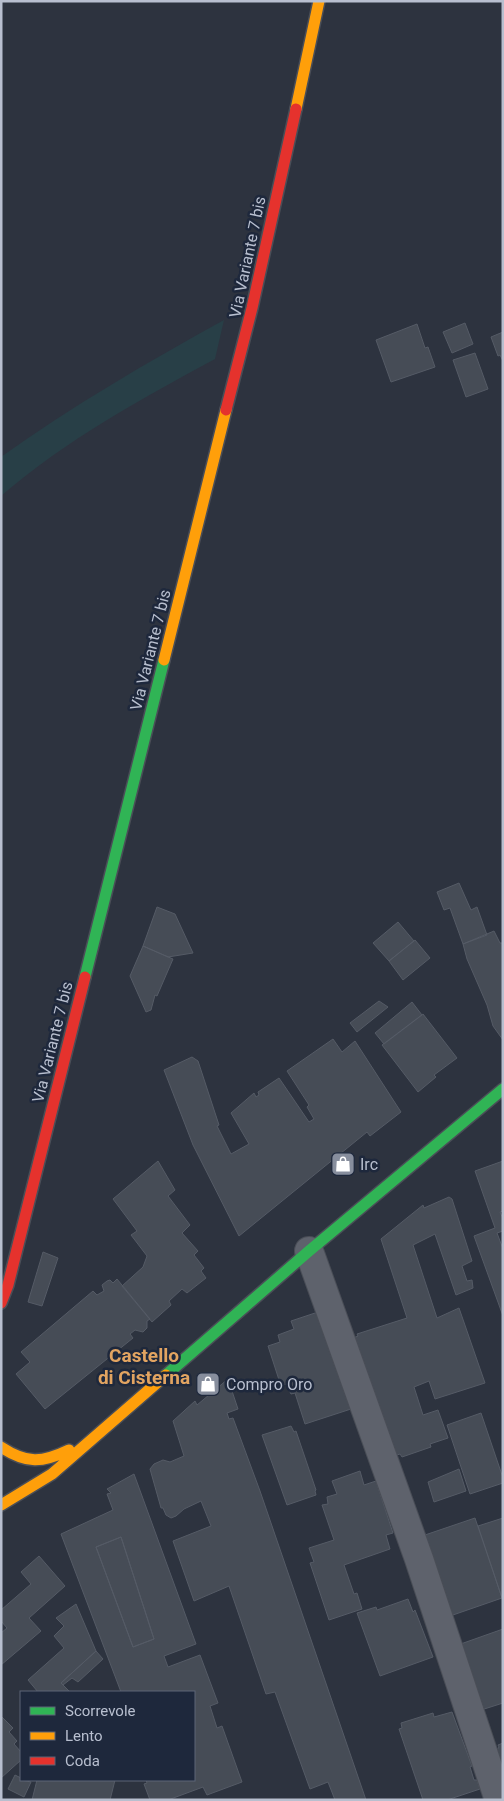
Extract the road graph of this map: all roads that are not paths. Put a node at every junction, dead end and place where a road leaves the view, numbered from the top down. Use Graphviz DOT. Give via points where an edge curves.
graph roads {
  1 [pos="319,1"];
  2 [pos="503,1088"];
  3 [pos="309,1251"];
  4 [pos="1,1303"];
  5 [pos="93,1438"];
  6 [pos="1,1447"];
  7 [pos="1,1505"];
  8 [pos="499,1800"];
  1 -- 4 [label="main road, Via Variante 7 bis" via="243,345"];
  2 -- 3 [label="main road"];
  3 -- 5 [label="main road"];
  3 -- 8 [label="street" via="419,1559"];
  5 -- 6 [label="main road" via="52,1458 38,1461 10,1454"];
  5 -- 7 [label="main road" via="52,1474"];
}
